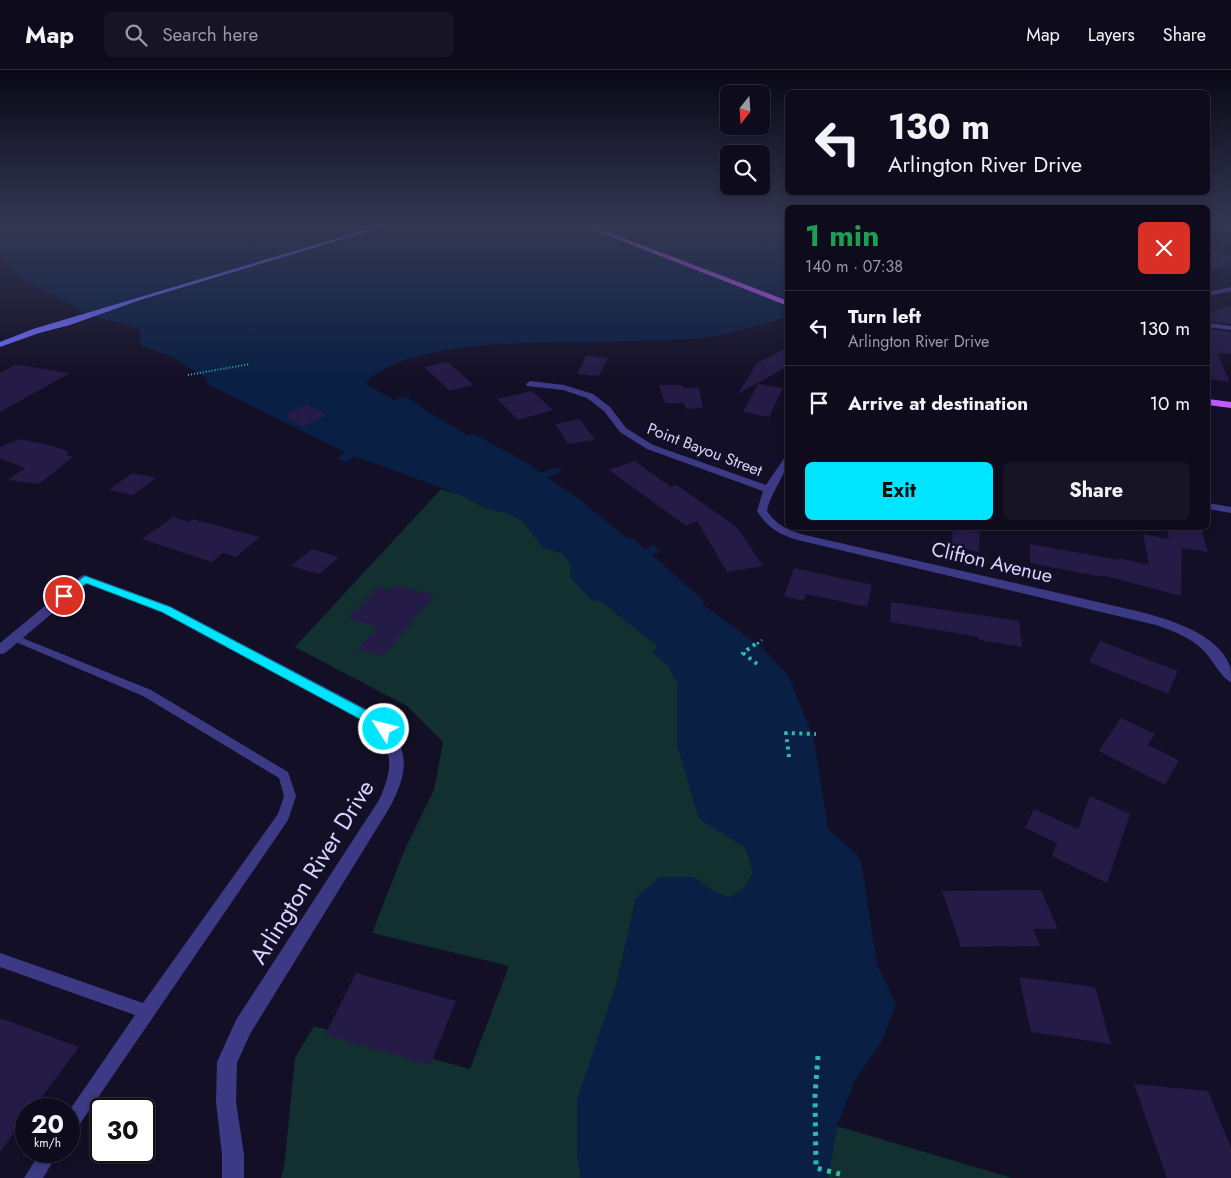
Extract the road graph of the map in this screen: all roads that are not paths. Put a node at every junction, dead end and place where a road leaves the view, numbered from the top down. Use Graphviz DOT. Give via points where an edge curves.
graph roads {
  1 [pos="200,275"];
  2 [pos="220,275"];
  3 [pos="712,275"];
  4 [pos="1231,289"];
  5 [pos="1210,294"];
  6 [pos="785,303"];
  7 [pos="1210,325"];
  8 [pos="1231,328"];
  9 [pos="36,331"];
  10 [pos="0,345"];
  11 [pos="530,384"];
  12 [pos="1210,402"];
  13 [pos="1231,405"];
  14 [pos="785,464"];
  15 [pos="768,489"];
  16 [pos="1210,506"];
  17 [pos="1231,510"];
  18 [pos="15,638"];
  19 [pos="0,650"];
  20 [pos="1231,677"];
  21 [pos="0,960"];
  22 [pos="146,1012"];
  23 [pos="80,1109"];
  24 [pos="43,1163"];
  25 [pos="33,1178"];
  26 [pos="233,1178"];
  1 -- 9 [label="main road" via="66,315"];
  2 -- 9 [label="main road"];
  3 -- 6 [label="main road"];
  4 -- 5 [label="street"];
  7 -- 8 [label="street"];
  9 -- 10 [label="main road"];
  11 -- 15 [label="street, Point Bayou Street" via="564,388 590,396 607,409 623,430 650,447"];
  12 -- 13 [label="main road"];
  14 -- 15 [label="street, Clifton Avenue"];
  15 -- 20 [label="street, Clifton Avenue" via="762,511 768,522 781,532 1169,624 1194,635 1214,652"];
  16 -- 17 [label="street"];
  18 -- 19 [label="street, Arlington River Drive"];
  18 -- 22 [label="lane" via="147,693 284,775 290,796 284,816"];
  18 -- 26 [label="street, Arlington River Drive" via="85,579 166,609 358,712 384,729 395,746 397,770 385,803 243,1027 227,1062 226,1102"];
  21 -- 22 [label="lane"];
  22 -- 23 [label="lane"];
  24 -- 25 [label="lane"];
}
